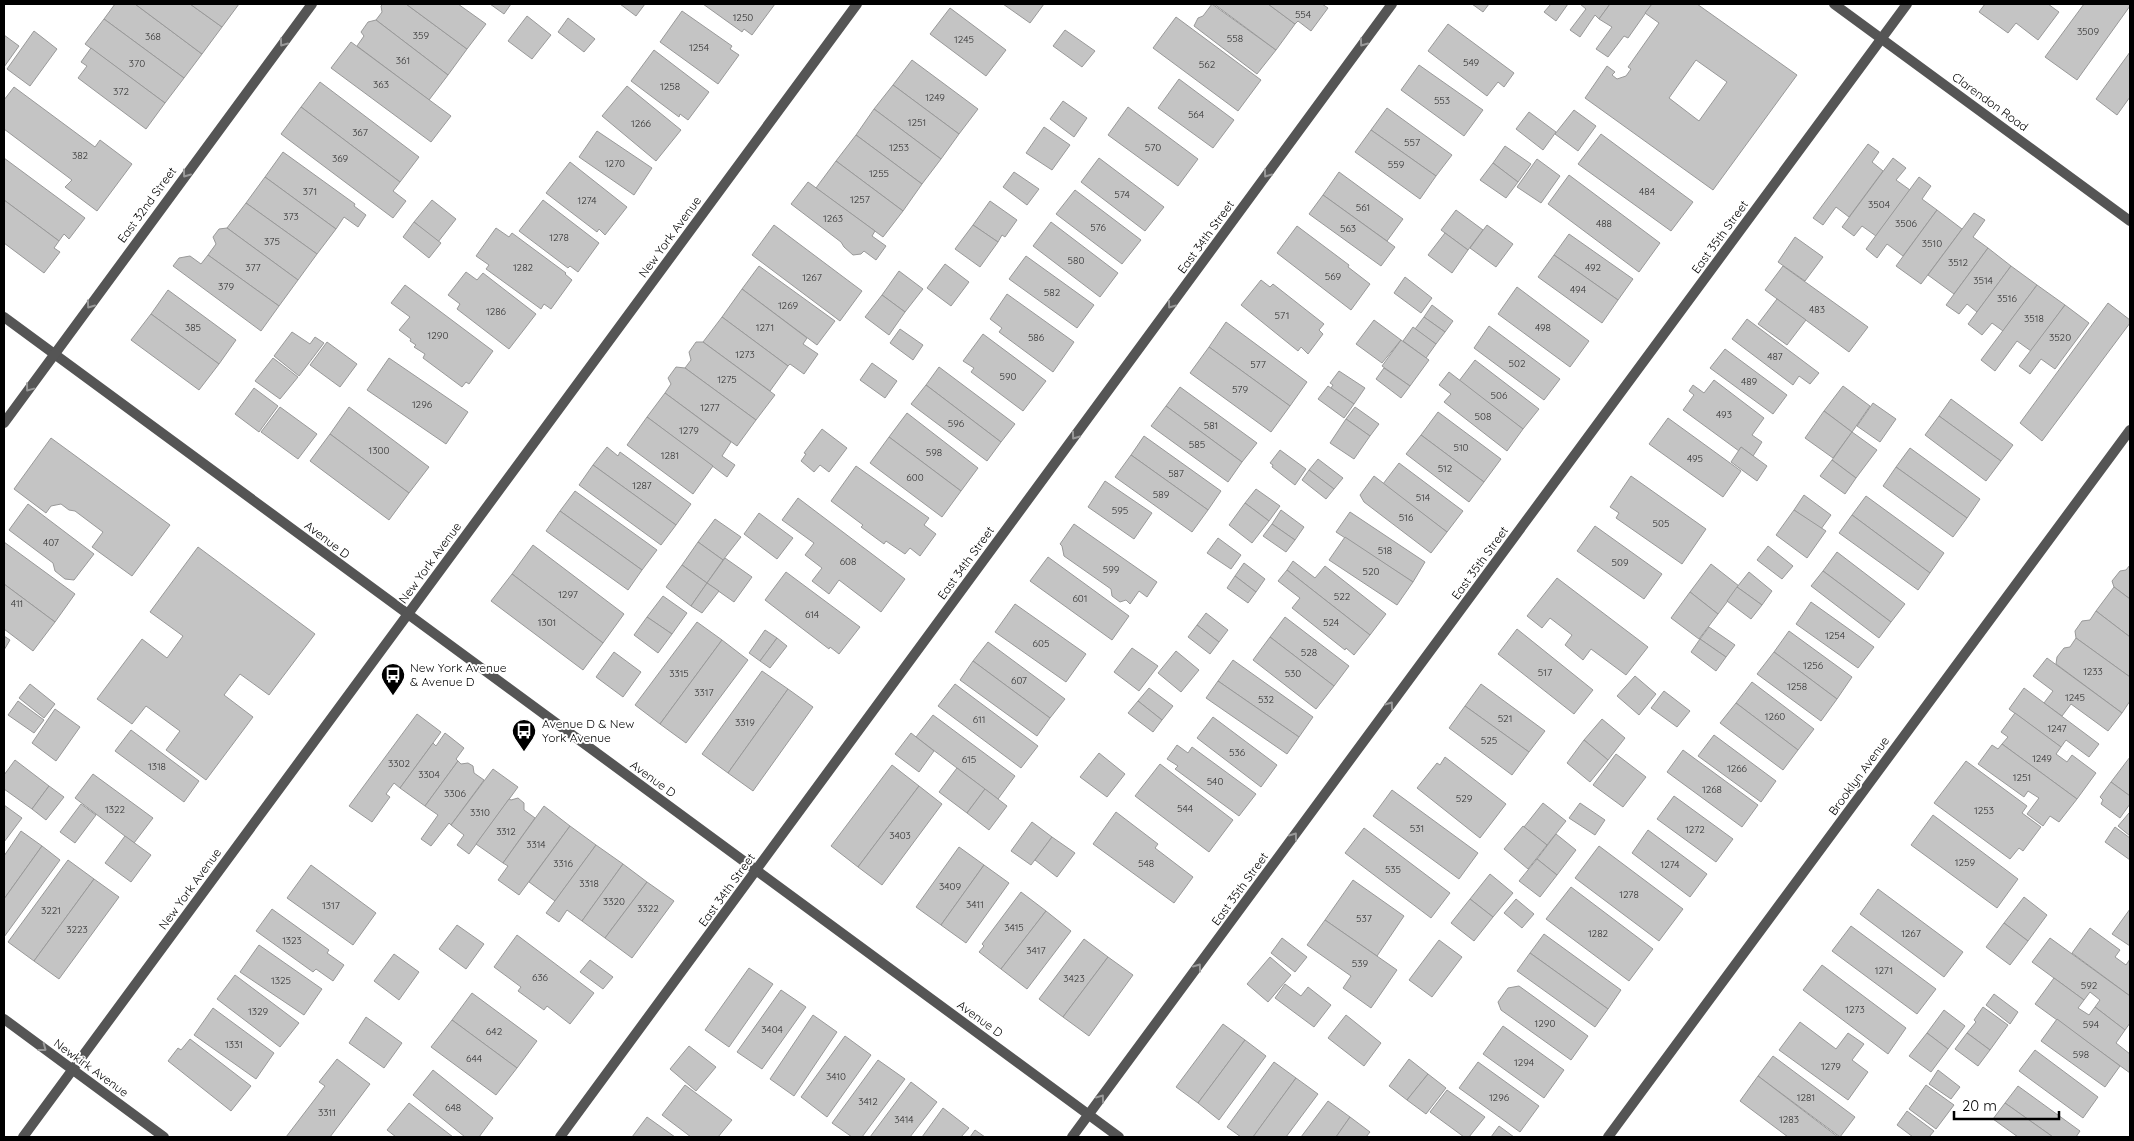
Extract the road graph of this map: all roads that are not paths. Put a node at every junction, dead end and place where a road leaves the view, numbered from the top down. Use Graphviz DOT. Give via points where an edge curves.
graph roads {
  1 [pos="312,4"];
  2 [pos="857,4"];
  3 [pos="1392,4"];
  4 [pos="1834,4"];
  5 [pos="1907,4"];
  6 [pos="1881,38"];
  7 [pos="2130,221"];
  8 [pos="4,317"];
  9 [pos="54,354"];
  10 [pos="4,423"];
  11 [pos="2130,430"];
  12 [pos="407,615"];
  13 [pos="756,870"];
  14 [pos="4,1019"];
  15 [pos="72,1070"];
  16 [pos="1089,1115"];
  17 [pos="23,1137"];
  18 [pos="164,1137"];
  19 [pos="560,1137"];
  20 [pos="1072,1137"];
  21 [pos="1119,1137"];
  22 [pos="1608,1137"];
  1 -- 9 [label="street, East 32nd Street, one-way"];
  2 -- 12 [label="street, New York Avenue"];
  3 -- 13 [label="street, East 34th Street, one-way"];
  4 -- 6 [label="street, Clarendon Road"];
  5 -- 6 [label="street, East 35th Street"];
  6 -- 7 [label="street, Clarendon Road"];
  16 -- 6 [label="street, East 35th Street, one-way"];
  8 -- 9 [label="street, Avenue D"];
  9 -- 10 [label="street, East 32nd Street, one-way"];
  9 -- 12 [label="street, Avenue D"];
  11 -- 22 [label="street, Brooklyn Avenue"];
  12 -- 13 [label="street, Avenue D"];
  12 -- 15 [label="street, New York Avenue"];
  13 -- 16 [label="street, Avenue D"];
  13 -- 19 [label="street, East 34th Street"];
  14 -- 15 [label="street, Newkirk Avenue, one-way"];
  15 -- 17 [label="street, New York Avenue"];
  15 -- 18 [label="street, Newkirk Avenue"];
  16 -- 20 [label="street, East 35th Street"];
  16 -- 21 [label="street, Avenue D"];
}
